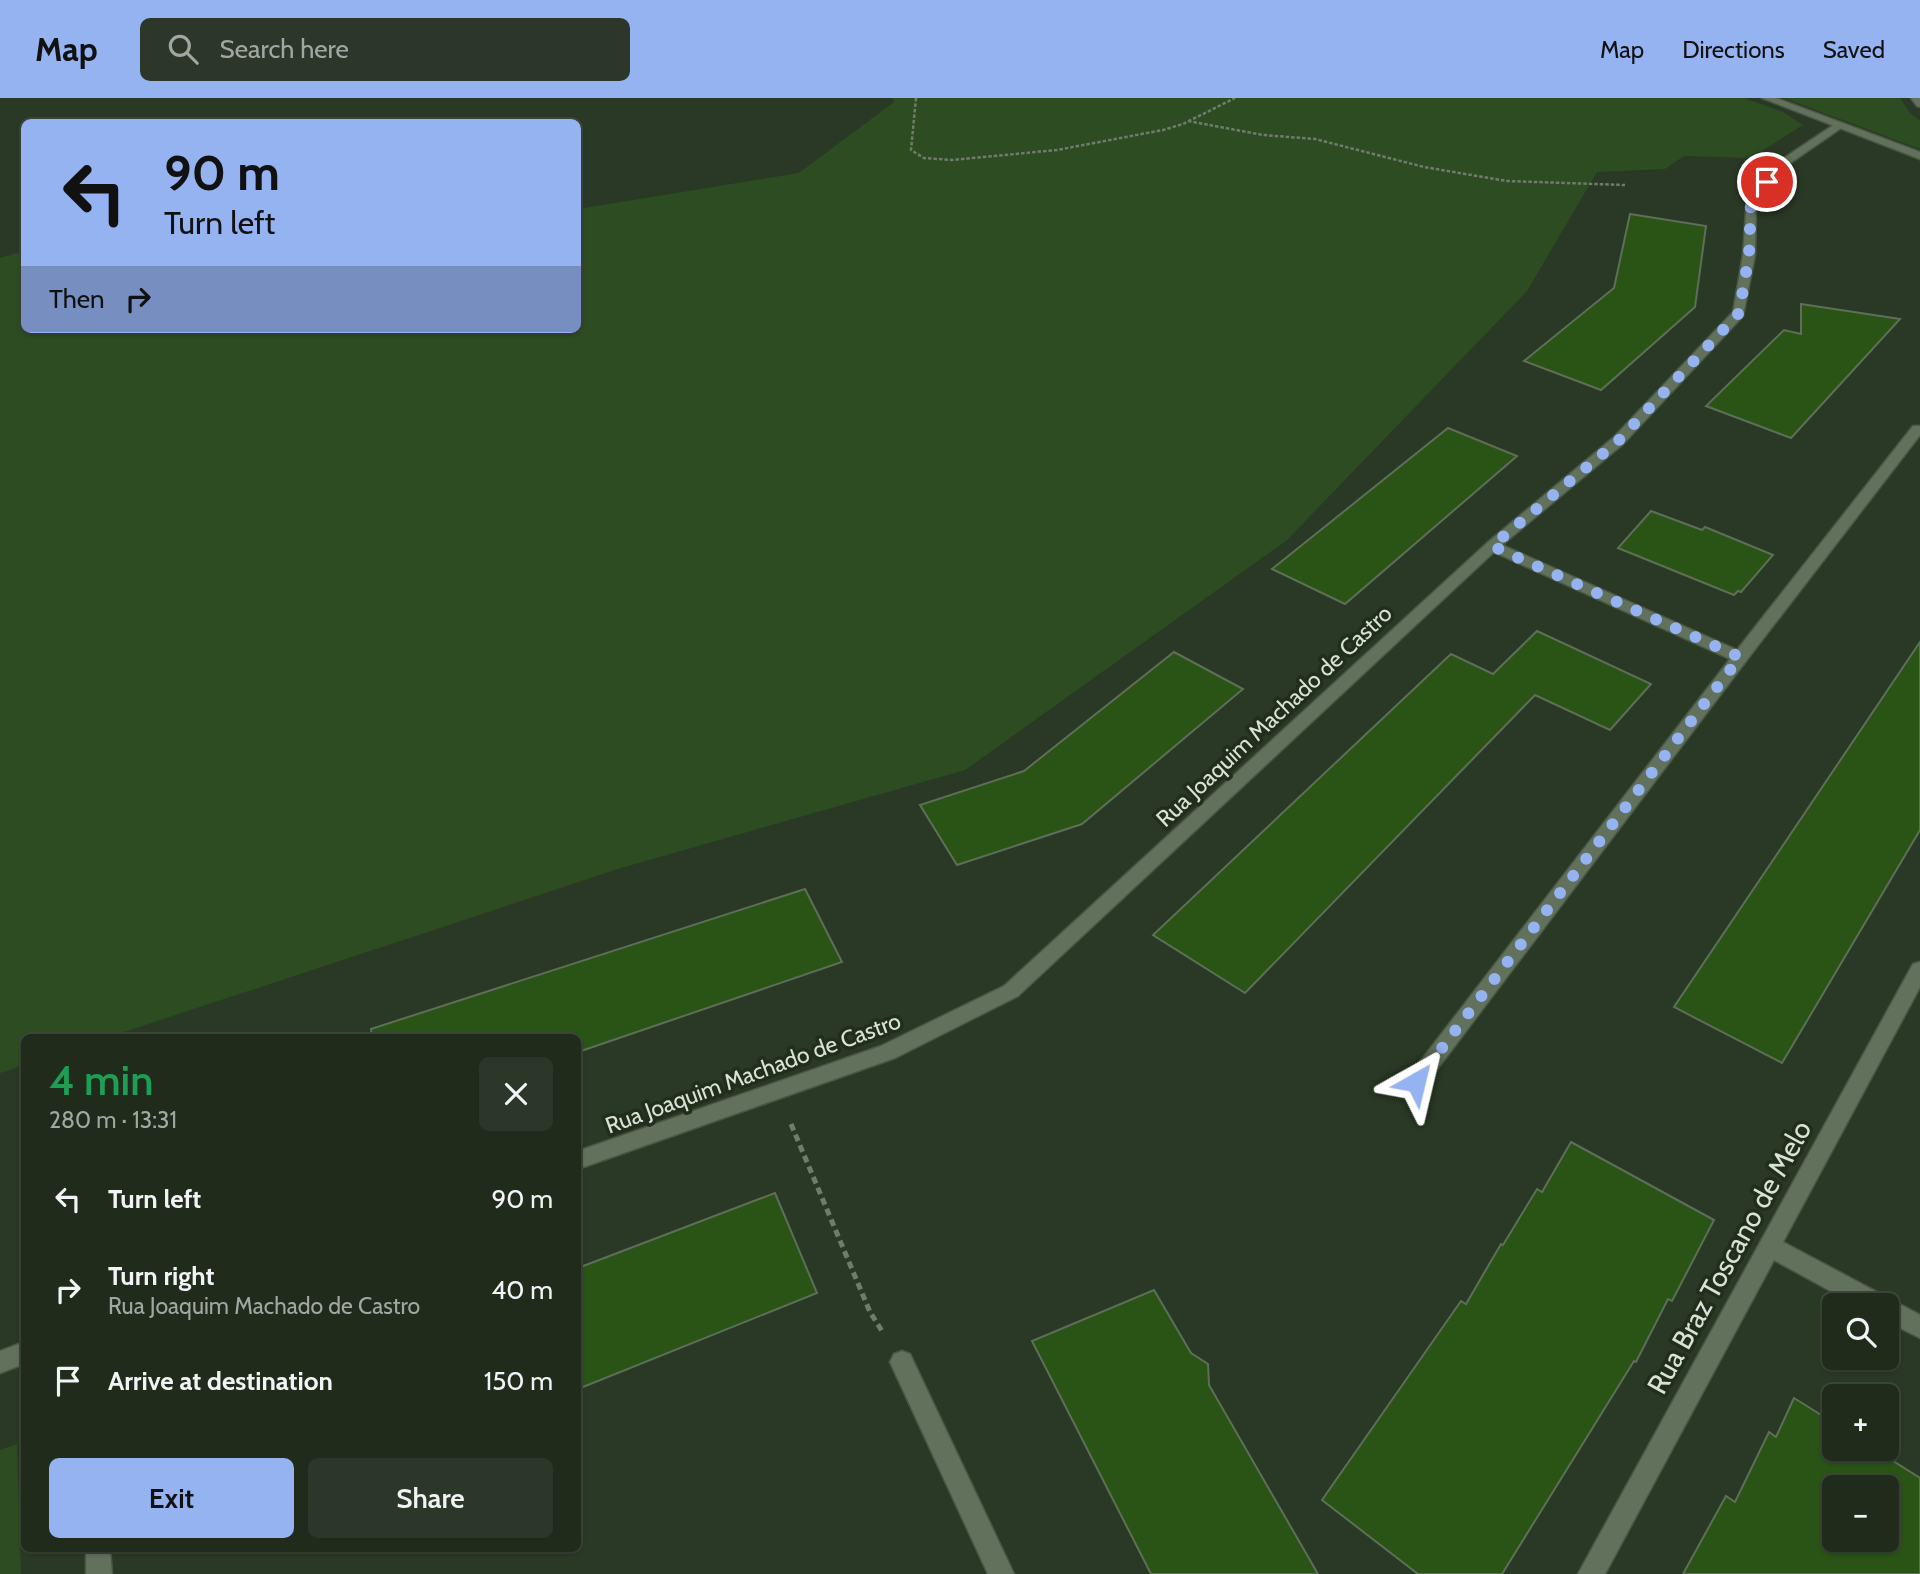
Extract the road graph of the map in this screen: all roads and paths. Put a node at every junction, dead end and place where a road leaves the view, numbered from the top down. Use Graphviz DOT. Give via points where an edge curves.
graph roads {
  1 [pos="916,98"];
  2 [pos="1235,98"];
  3 [pos="1767,98"];
  4 [pos="1916,98"];
  5 [pos="1920,104"];
  6 [pos="1188,121"];
  7 [pos="1839,126"];
  8 [pos="1920,156"];
  9 [pos="1625,185"];
  10 [pos="1918,429"];
  11 [pos="1492,546"];
  12 [pos="1740,657"];
  13 [pos="1920,969"];
  14 [pos="1416,1082"];
  15 [pos="777,1091"];
  16 [pos="581,1159"];
  17 [pos="1769,1246"];
  18 [pos="1856,1293"];
  19 [pos="1899,1316"];
  20 [pos="1920,1327"];
  21 [pos="21,1354"];
  22 [pos="0,1362"];
  23 [pos="902,1362"];
  24 [pos="98,1552"];
  25 [pos="99,1574"];
  26 [pos="1001,1574"];
  27 [pos="1591,1574"];
  1 -- 6 [label="path" via="911,150 924,159 1057,150 1163,131"];
  2 -- 6 [label="path"];
  3 -- 7 [label="street"];
  4 -- 5 [label="street"];
  6 -- 9 [label="path" via="1315,139 1424,167 1507,181"];
  7 -- 8 [label="street"];
  7 -- 11 [label="street, Rua Joaquim Machado de Castro" via="1782,164 1751,200 1749,255 1739,313 1618,441"];
  10 -- 12 [label="street"];
  11 -- 12 [label="street"];
  11 -- 15 [label="street, Rua Joaquim Machado de Castro" via="1011,991 888,1052"];
  12 -- 14 [label="street"];
  13 -- 17 [label="street, Rua Braz Toscano de Melo"];
  15 -- 16 [label="street, Rua Joaquim Machado de Castro"];
  15 -- 23 [label="path" via="870,1312"];
  17 -- 18 [label="street"];
  17 -- 27 [label="street, Rua Braz Toscano de Melo"];
  19 -- 20 [label="street"];
  21 -- 22 [label="street"];
  23 -- 26 [label="street"];
  24 -- 25 [label="street"];
}
